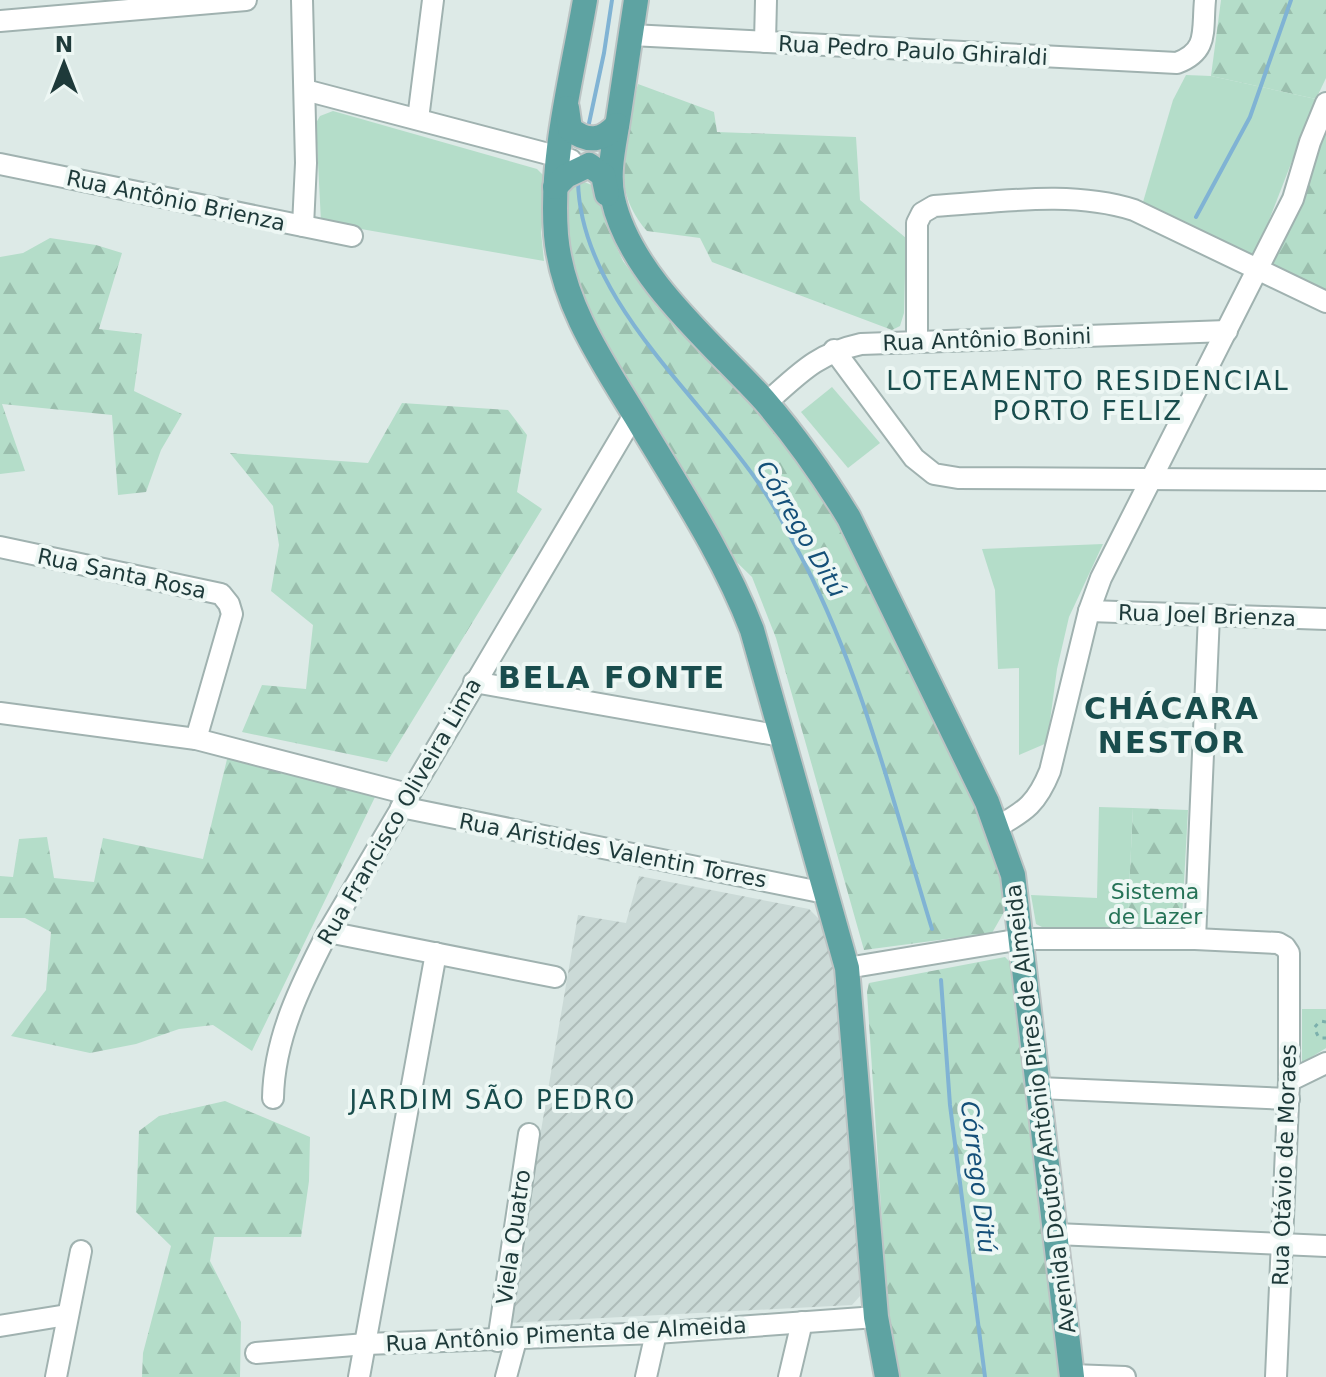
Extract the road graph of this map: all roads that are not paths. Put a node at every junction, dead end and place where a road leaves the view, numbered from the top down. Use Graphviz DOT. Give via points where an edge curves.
graph roads {
  1 [pos="246,0"];
  2 [pos="302,0"];
  3 [pos="433,0"];
  4 [pos="585,0"];
  5 [pos="636,0"];
  6 [pos="766,0"];
  7 [pos="1205,0"];
  8 [pos="0,21"];
  9 [pos="631,35"];
  10 [pos="765,42"];
  11 [pos="305,90"];
  12 [pos="1326,103"];
  13 [pos="567,105"];
  14 [pos="418,119"];
  15 [pos="617,125"];
  16 [pos="558,157"];
  17 [pos="0,164"];
  18 [pos="589,165"];
  19 [pos="555,187"];
  20 [pos="303,226"];
  21 [pos="352,236"];
  22 [pos="634,252"];
  23 [pos="1258,269"];
  24 [pos="1326,302"];
  25 [pos="1227,331"];
  26 [pos="917,342"];
  27 [pos="834,350"];
  28 [pos="766,403"];
  29 [pos="634,415"];
  30 [pos="1151,480"];
  31 [pos="1326,480"];
  32 [pos="0,547"];
  33 [pos="1089,611"];
  34 [pos="1209,615"];
  35 [pos="1326,619"];
  36 [pos="474,682"];
  37 [pos="0,713"];
  38 [pos="781,736"];
  39 [pos="196,739"];
  40 [pos="405,801"];
  41 [pos="997,827"];
  42 [pos="825,893"];
  43 [pos="328,932"];
  44 [pos="1022,939"];
  45 [pos="1195,939"];
  46 [pos="436,953"];
  47 [pos="847,968"];
  48 [pos="555,977"];
  49 [pos="1326,1063"];
  50 [pos="1039,1088"];
  51 [pos="1289,1090"];
  52 [pos="273,1098"];
  53 [pos="529,1134"];
  54 [pos="1056,1234"];
  55 [pos="1282,1244"];
  56 [pos="1326,1246"];
  57 [pos="81,1251"];
  58 [pos="67,1315"];
  59 [pos="876,1317"];
  60 [pos="802,1322"];
  61 [pos="0,1326"];
  62 [pos="656,1333"];
  63 [pos="507,1340"];
  64 [pos="366,1344"];
  65 [pos="256,1353"];
  66 [pos="1072,1376"];
  67 [pos="56,1377"];
  68 [pos="359,1377"];
  69 [pos="506,1377"];
  70 [pos="646,1377"];
  71 [pos="789,1377"];
  72 [pos="887,1377"];
  73 [pos="1125,1377"];
  74 [pos="1276,1377"];
  1 -- 8 [label="street"];
  2 -- 11 [label="street"];
  3 -- 14 [label="street"];
  4 -- 13 [label="main road"];
  5 -- 9 [label="main road, Avenida Doutor Antônio Pires de Almeida"];
  6 -- 10 [label="street"];
  7 -- 10 [label="street, Rua Pedro Paulo Ghiraldi" via="1201,44 1194,56 1177,63"];
  9 -- 10 [label="street, Rua Pedro Paulo Ghiraldi"];
  9 -- 15 [label="main road, Avenida Doutor Antônio Pires de Almeida"];
  11 -- 14 [label="street"];
  11 -- 20 [label="street"];
  12 -- 23 [label="street" via="1293,199"];
  13 -- 15 [label="main road" via="570,129 580,137 604,137"];
  13 -- 16 [label="main road"];
  14 -- 16 [label="street"];
  15 -- 22 [label="main road, Avenida Doutor Antônio Pires de Almeida" via="612,197"];
  16 -- 18 [label="street"];
  16 -- 19 [label="main road"];
  17 -- 20 [label="street, Rua Antônio Brienza"];
  18 -- 19 [label="main road"];
  18 -- 22 [label="main road" via="603,175 614,225 625,247"];
  19 -- 29 [label="main road" via="556,236 571,301"];
  20 -- 21 [label="street, Rua Antônio Brienza"];
  22 -- 28 [label="main road, Avenida Doutor Antônio Pires de Almeida"];
  23 -- 24 [label="street"];
  23 -- 25 [label="street"];
  23 -- 26 [label="street" via="1106,201 934,206 917,223"];
  25 -- 26 [label="street, Rua Antônio Bonini"];
  25 -- 30 [label="street"];
  26 -- 27 [label="street, Rua Antônio Bonini"];
  27 -- 28 [label="street, Rua Antônio Bonini"];
  27 -- 30 [label="street" via="914,458 934,474"];
  28 -- 41 [label="main road, Avenida Doutor Antônio Pires de Almeida" via="849,518"];
  29 -- 36 [label="street, Rua Francisco Oliveira Lima"];
  29 -- 38 [label="main road" via="737,590"];
  30 -- 31 [label="street"];
  30 -- 33 [label="street"];
  32 -- 39 [label="street, Rua Santa Rosa" via="221,594 232,614"];
  33 -- 34 [label="street, Rua Joel Brienza"];
  33 -- 41 [label="street" via="1040,795"];
  34 -- 35 [label="street, Rua Joel Brienza"];
  34 -- 45 [label="street"];
  36 -- 38 [label="street"];
  36 -- 40 [label="street, Rua Francisco Oliveira Lima"];
  37 -- 39 [label="street, Rua Aristides Valentin Torres"];
  38 -- 42 [label="main road"];
  39 -- 40 [label="street, Rua Aristides Valentin Torres"];
  40 -- 42 [label="street, Rua Aristides Valentin Torres"];
  40 -- 43 [label="street, Rua Francisco Oliveira Lima"];
  41 -- 44 [label="main road, Avenida Doutor Antônio Pires de Almeida" via="1013,875"];
  42 -- 47 [label="main road"];
  43 -- 46 [label="street"];
  43 -- 52 [label="street, Rua Francisco Oliveira Lima" via="287,1024"];
  44 -- 45 [label="street"];
  44 -- 47 [label="street"];
  44 -- 50 [label="main road, Avenida Doutor Antônio Pires de Almeida"];
  45 -- 51 [label="street, Rua Otávio de Moraes" via="1278,943 1289,953"];
  46 -- 48 [label="street"];
  46 -- 64 [label="street"];
  47 -- 59 [label="main road"];
  49 -- 51 [label="street"];
  50 -- 51 [label="street"];
  50 -- 54 [label="main road, Avenida Doutor Antônio Pires de Almeida"];
  51 -- 55 [label="street, Rua Otávio de Moraes"];
  53 -- 63 [label="street, Viela Quatro"];
  54 -- 55 [label="street"];
  54 -- 66 [label="main road, Avenida Doutor Antônio Pires de Almeida"];
  55 -- 56 [label="street"];
  55 -- 74 [label="street, Rua Otávio de Moraes"];
  57 -- 58 [label="street"];
  58 -- 61 [label="street"];
  58 -- 67 [label="street"];
  59 -- 60 [label="street, Rua Antônio Pimenta de Almeida"];
  59 -- 72 [label="main road"];
  60 -- 62 [label="street, Rua Antônio Pimenta de Almeida"];
  60 -- 71 [label="street"];
  62 -- 63 [label="street, Rua Antônio Pimenta de Almeida"];
  62 -- 70 [label="street"];
  63 -- 64 [label="street, Rua Antônio Pimenta de Almeida"];
  63 -- 69 [label="street, Viela Quatro"];
  64 -- 65 [label="street, Rua Antônio Pimenta de Almeida"];
  64 -- 68 [label="street"];
  66 -- 73 [label="street"];
}
